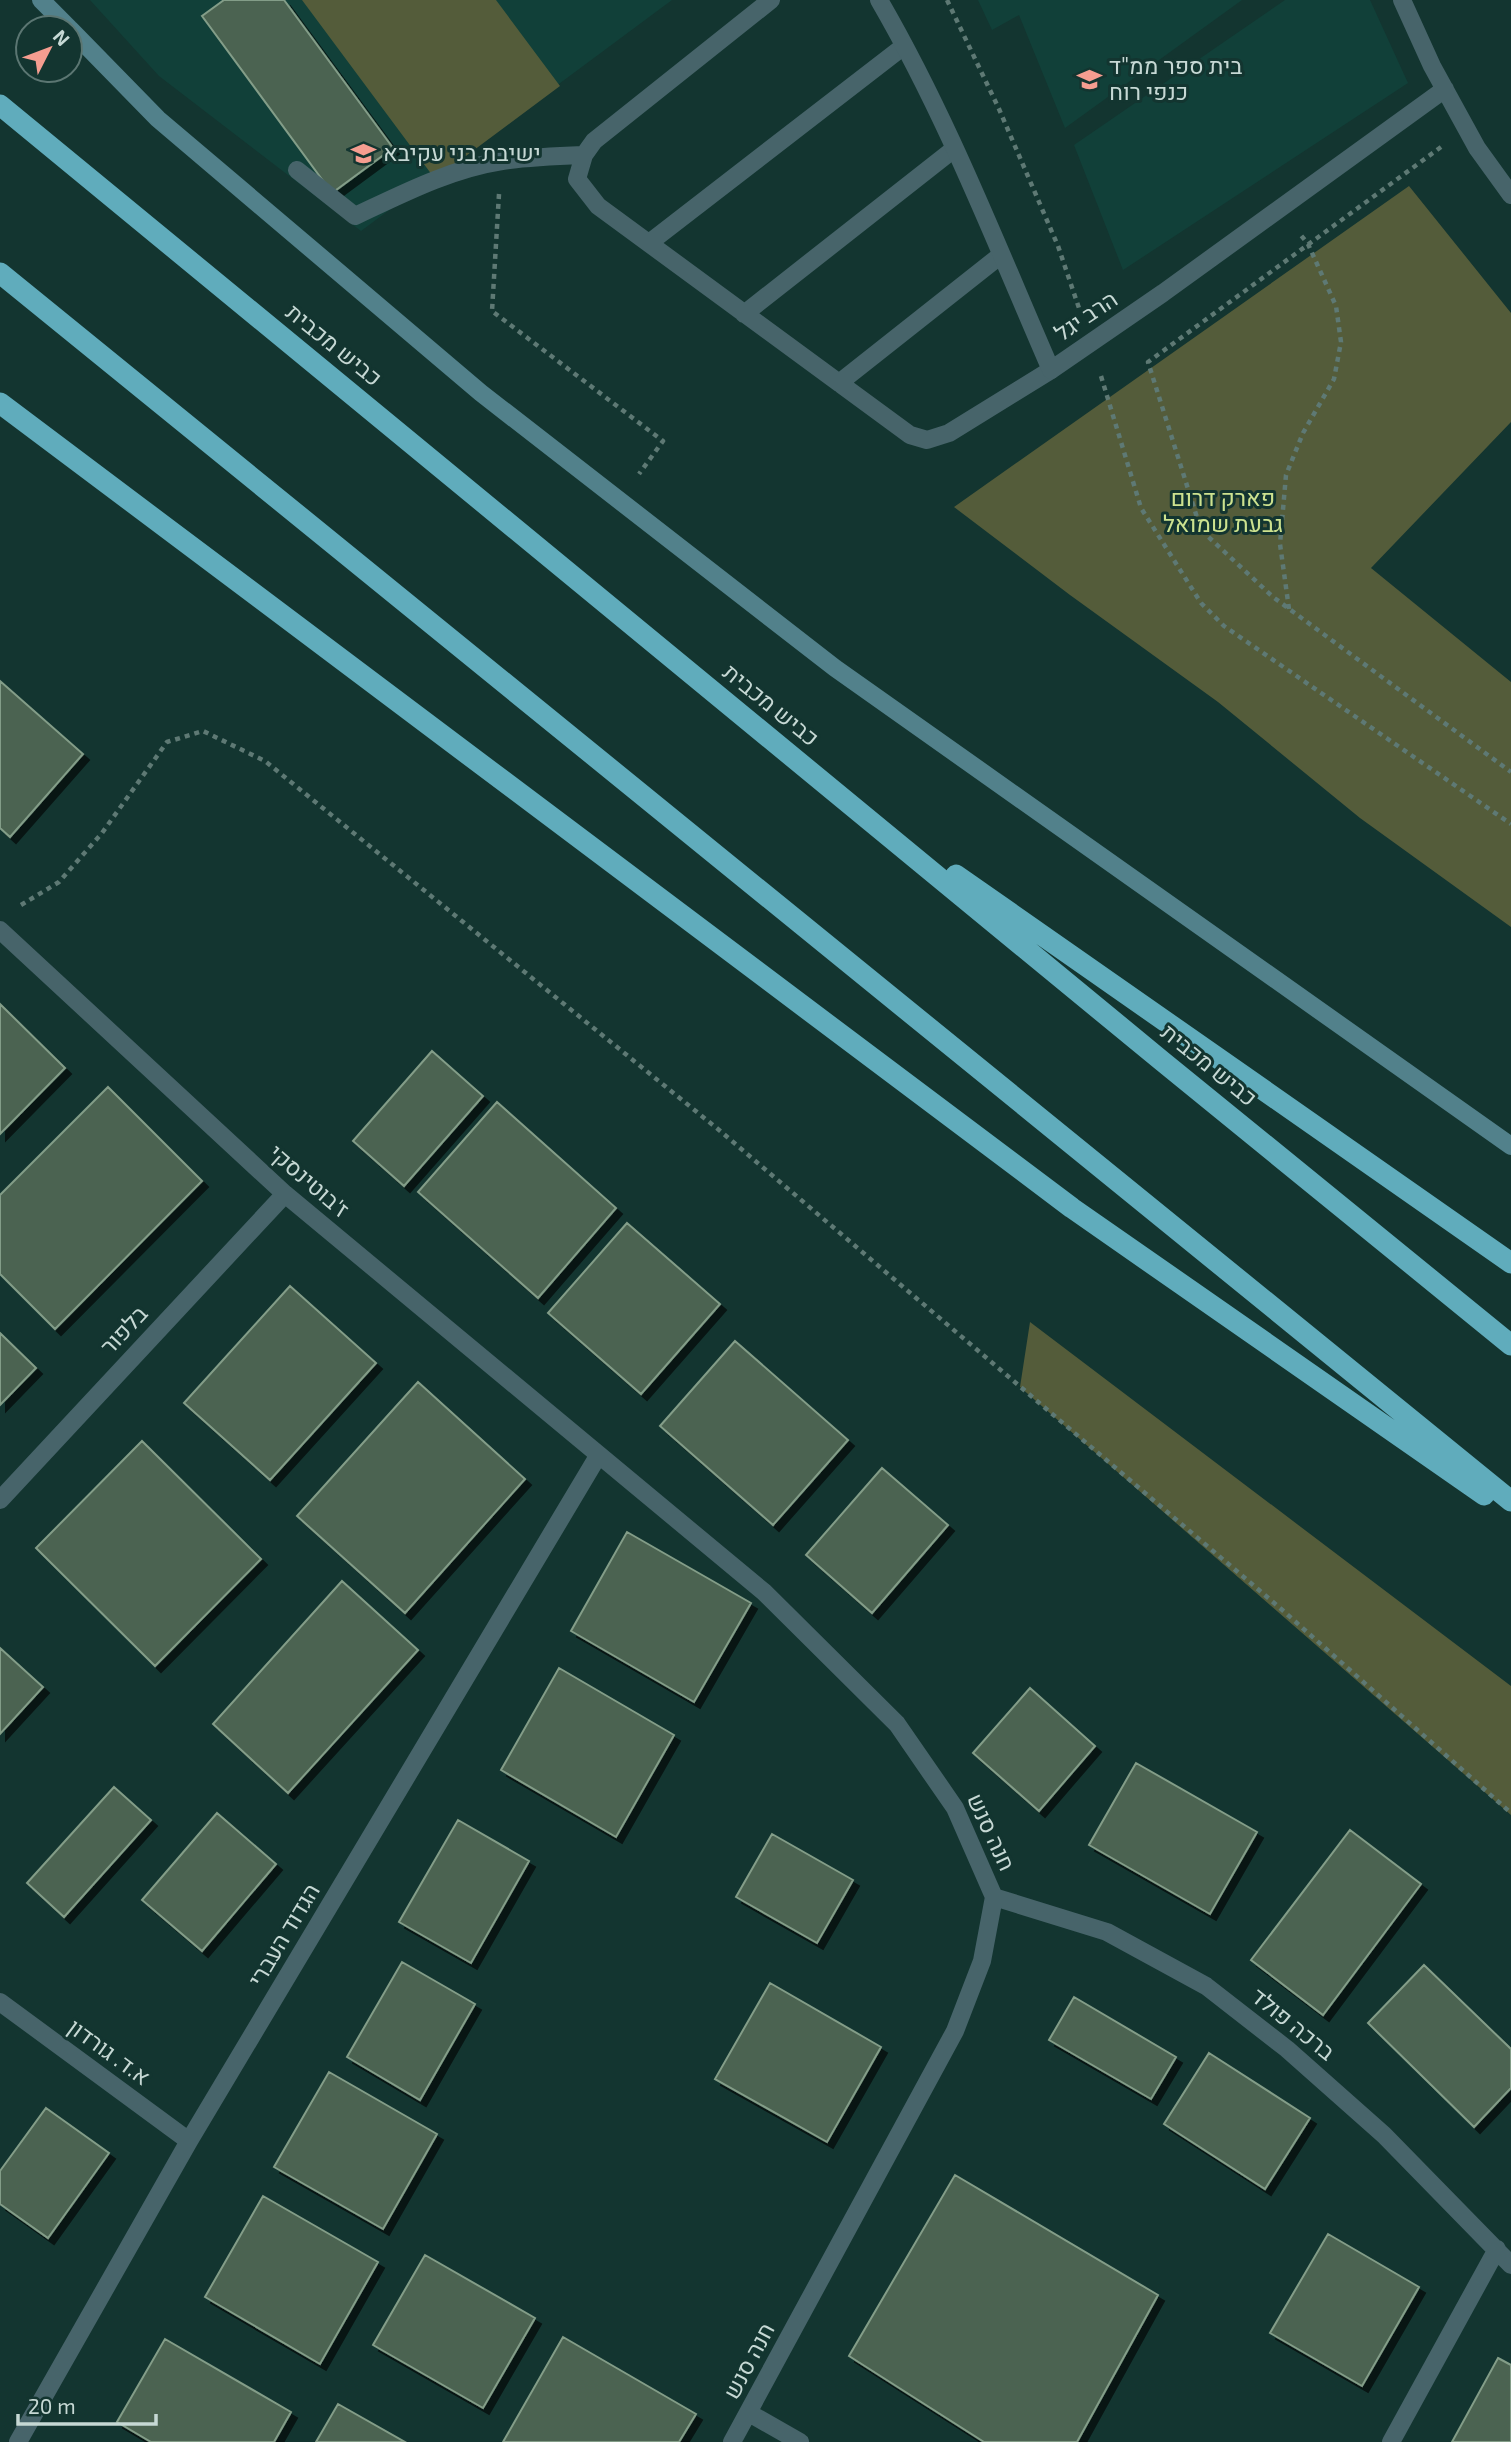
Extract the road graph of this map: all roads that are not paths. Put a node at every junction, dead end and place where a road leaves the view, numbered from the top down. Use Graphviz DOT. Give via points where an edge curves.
graph roads {
  1 [pos="41,0"];
  2 [pos="771,0"];
  3 [pos="879,0"];
  4 [pos="1402,0"];
  5 [pos="55,14"];
  6 [pos="84,44"];
  7 [pos="904,46"];
  8 [pos="1445,89"];
  9 [pos="0,105"];
  10 [pos="954,149"];
  11 [pos="584,155"];
  12 [pos="296,170"];
  13 [pos="1511,195"];
  14 [pos="649,243"];
  15 [pos="1001,255"];
  16 [pos="0,273"];
  17 [pos="744,314"];
  18 [pos="1051,370"];
  19 [pos="839,383"];
  20 [pos="0,403"];
  21 [pos="824,783"];
  22 [pos="0,930"];
  23 [pos="1511,1146"];
  24 [pos="285,1194"];
  25 [pos="1511,1263"];
  26 [pos="1511,1345"];
  27 [pos="598,1456"];
  28 [pos="0,1500"];
  29 [pos="1511,1501"];
  30 [pos="1511,1514"];
  31 [pos="994,1897"];
  32 [pos="0,2002"];
  33 [pos="189,2141"];
  34 [pos="1497,2249"];
  35 [pos="1511,2265"];
  36 [pos="749,2413"];
  37 [pos="18,2442"];
  38 [pos="732,2442"];
  39 [pos="800,2442"];
  40 [pos="1391,2442"];
  1 -- 5 [label="main road"];
  2 -- 11 [label="street" via="594,141"];
  3 -- 7 [label="street, הרב יגל"];
  4 -- 8 [label="street"];
  6 -- 23 [label="main road" via="158,119 481,393 835,668"];
  7 -- 10 [label="street, הרב יגל"];
  7 -- 14 [label="street"];
  8 -- 13 [label="street" via="1477,148"];
  8 -- 18 [label="street, הרב יגל"];
  9 -- 21 [label="highway, כביש מכבית"];
  10 -- 15 [label="street, הרב יגל"];
  10 -- 17 [label="street"];
  11 -- 12 [label="street" via="501,161 467,169 355,216"];
  11 -- 14 [label="street" via="577,179 598,206"];
  14 -- 17 [label="street"];
  15 -- 18 [label="street, הרב יגל"];
  15 -- 19 [label="street"];
  16 -- 29 [label="highway"];
  17 -- 19 [label="street"];
  18 -- 19 [label="street" via="949,433 928,440 910,435"];
  20 -- 30 [label="highway" via="1061,1200"];
  21 -- 25 [label="highway"];
  21 -- 26 [label="highway, כביש מכבית"];
  22 -- 24 [label="street, ז'בוטינסקי"];
  24 -- 27 [label="street, ז'בוטינסקי"];
  24 -- 28 [label="street, בלפור"];
  27 -- 31 [label="street, חנה סנש" via="764,1592 897,1724 955,1808"];
  27 -- 33 [label="street, הגדוד העברי"];
  31 -- 34 [label="street, ברכה פולד" via="1107,1932 1206,1986 1287,2049 1384,2135"];
  31 -- 36 [label="street, חנה סנש" via="982,1961 955,2031"];
  32 -- 33 [label="street, א.ד. גורדון"];
  33 -- 37 [label="street, הגדוד העברי"];
  34 -- 35 [label="street, ברכה פולד"];
  34 -- 40 [label="street"];
  36 -- 38 [label="street, חנה סנש"];
  36 -- 39 [label="street"];
}
